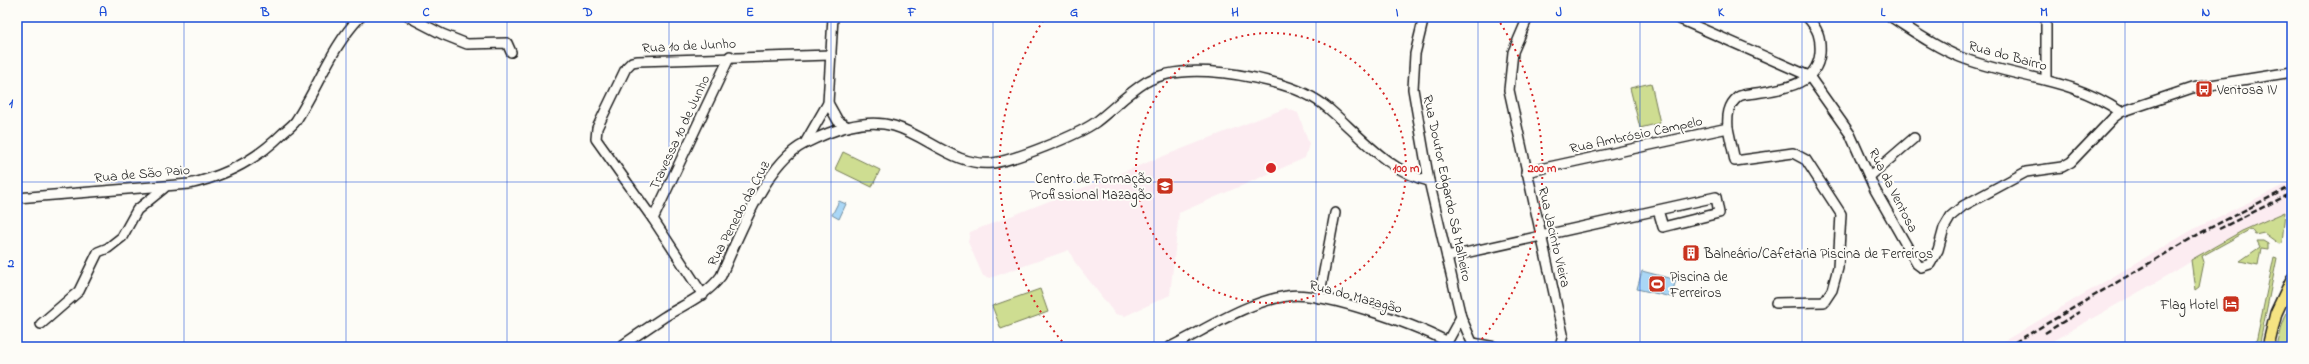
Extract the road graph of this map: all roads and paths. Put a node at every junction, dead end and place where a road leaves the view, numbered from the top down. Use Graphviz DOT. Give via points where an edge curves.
graph roads {
  1 [pos="360,17"];
  2 [pos="409,17"];
  3 [pos="833,17"];
  4 [pos="1424,17"];
  5 [pos="1528,17"];
  6 [pos="1675,17"];
  7 [pos="1807,17"];
  8 [pos="1891,17"];
  9 [pos="2046,17"];
  10 [pos="512,52"];
  11 [pos="831,55"];
  12 [pos="730,56"];
  13 [pos="2292,72"];
  14 [pos="1809,76"];
  15 [pos="2046,79"];
  16 [pos="828,103"];
  17 [pos="2121,112"];
  18 [pos="848,127"];
  19 [pos="1728,128"];
  20 [pos="1914,138"];
  21 [pos="805,143"];
  22 [pos="1526,172"];
  23 [pos="1870,176"];
  24 [pos="1429,181"];
  25 [pos="164,188"];
  26 [pos="17,198"];
  27 [pos="1658,210"];
  28 [pos="1335,213"];
  29 [pos="653,219"];
  30 [pos="1540,236"];
  31 [pos="1447,257"];
  32 [pos="2292,279"];
  33 [pos="703,295"];
  34 [pos="1319,298"];
  35 [pos="1776,303"];
  36 [pos="1461,317"];
  37 [pos="41,324"];
  38 [pos="1448,341"];
  39 [pos="1472,342"];
  40 [pos="620,347"];
  41 [pos="1170,347"];
  42 [pos="1495,347"];
  43 [pos="1560,347"];
  44 [pos="2268,347"];
  1 -- 25 [label="street, Rua de São Paio" via="348,31 297,120 268,148 212,179"];
  2 -- 10 [label="street" via="468,44 507,43"];
  3 -- 11 [label="street"];
  4 -- 24 [label="street, Rua Doutor Edgardo Sá Malheiro" via="1415,54 1413,89"];
  5 -- 22 [label="street, Rua Jacinto Vieira" via="1513,52 1508,90"];
  6 -- 14 [label="street"];
  7 -- 14 [label="street" via="1816,27 1821,41 1818,64"];
  8 -- 15 [label="street, Rua do Bairro" via="1960,57"];
  9 -- 15 [label="street"];
  11 -- 12 [label="street, Rua 10 de Junho"];
  11 -- 16 [label="street"];
  12 -- 29 [label="street, Travessa 10 de Junho"];
  12 -- 29 [label="street, Rua 10 de Junho" via="632,62 626,68 597,128 595,136 599,145"];
  13 -- 17 [label="street, Rua da Ventosa" via="2192,88"];
  14 -- 19 [label="street" via="1791,87 1740,96 1731,103 1727,116"];
  14 -- 23 [label="street, Rua da Ventosa" via="1850,134"];
  15 -- 17 [label="street, Rua do Bairro" via="2082,91"];
  16 -- 18 [label="street" via="838,121"];
  16 -- 21 [label="street"];
  17 -- 23 [label="street, Rua da Ventosa" via="2112,118 2071,162 2026,172 1963,206 1951,216 1944,228 1938,250 1926,267 1917,264 1875,190"];
  18 -- 21 [label="street, Rua Penedo da Cruz"];
  18 -- 24 [label="street, Rua Penedo da Cruz" via="874,124 894,126 953,156 976,163 994,163 1067,138 1093,124 1147,82 1180,72 1218,72 1273,82 1316,100 1378,154 1418,178"];
  19 -- 22 [label="street, Rua Ambrósio Campelo"];
  19 -- 35 [label="street" via="1735,161 1793,153 1806,160 1841,214 1838,268 1832,290 1824,302"];
  20 -- 23 [label="street"];
  21 -- 33 [label="street, Rua Penedo da Cruz" via="788,155 768,180 721,276"];
  22 -- 30 [label="street, Rua Jacinto Vieira"];
  24 -- 31 [label="street, Rua Doutor Edgardo Sá Malheiro"];
  25 -- 26 [label="street, Rua de São Paio" via="61,193"];
  25 -- 37 [label="street" via="137,210 122,237 98,252 79,291"];
  27 -- 27 [label="street" via="1716,197 1719,213 1663,227"];
  27 -- 30 [label="street"];
  28 -- 34 [label="street"];
  29 -- 33 [label="street, Rua 10 de Junho"];
  30 -- 31 [label="street"];
  30 -- 43 [label="street, Rua Jacinto Vieira" via="1563,334"];
  31 -- 36 [label="street, Rua Doutor Edgardo Sá Malheiro"];
  32 -- 44 [label="main road" via="2276,313"];
  33 -- 40 [label="street, Rua Penedo da Cruz" via="664,317"];
  34 -- 38 [label="street, Rua do Mazagão" via="1415,326"];
  34 -- 41 [label="street, Rua do Mazagão" via="1308,295 1287,296 1250,307"];
  36 -- 38 [label="street"];
  36 -- 39 [label="street, Rua Doutor Edgardo Sá Malheiro"];
  38 -- 39 [label="street" via="1460,333"];
  39 -- 42 [label="street"];
}
